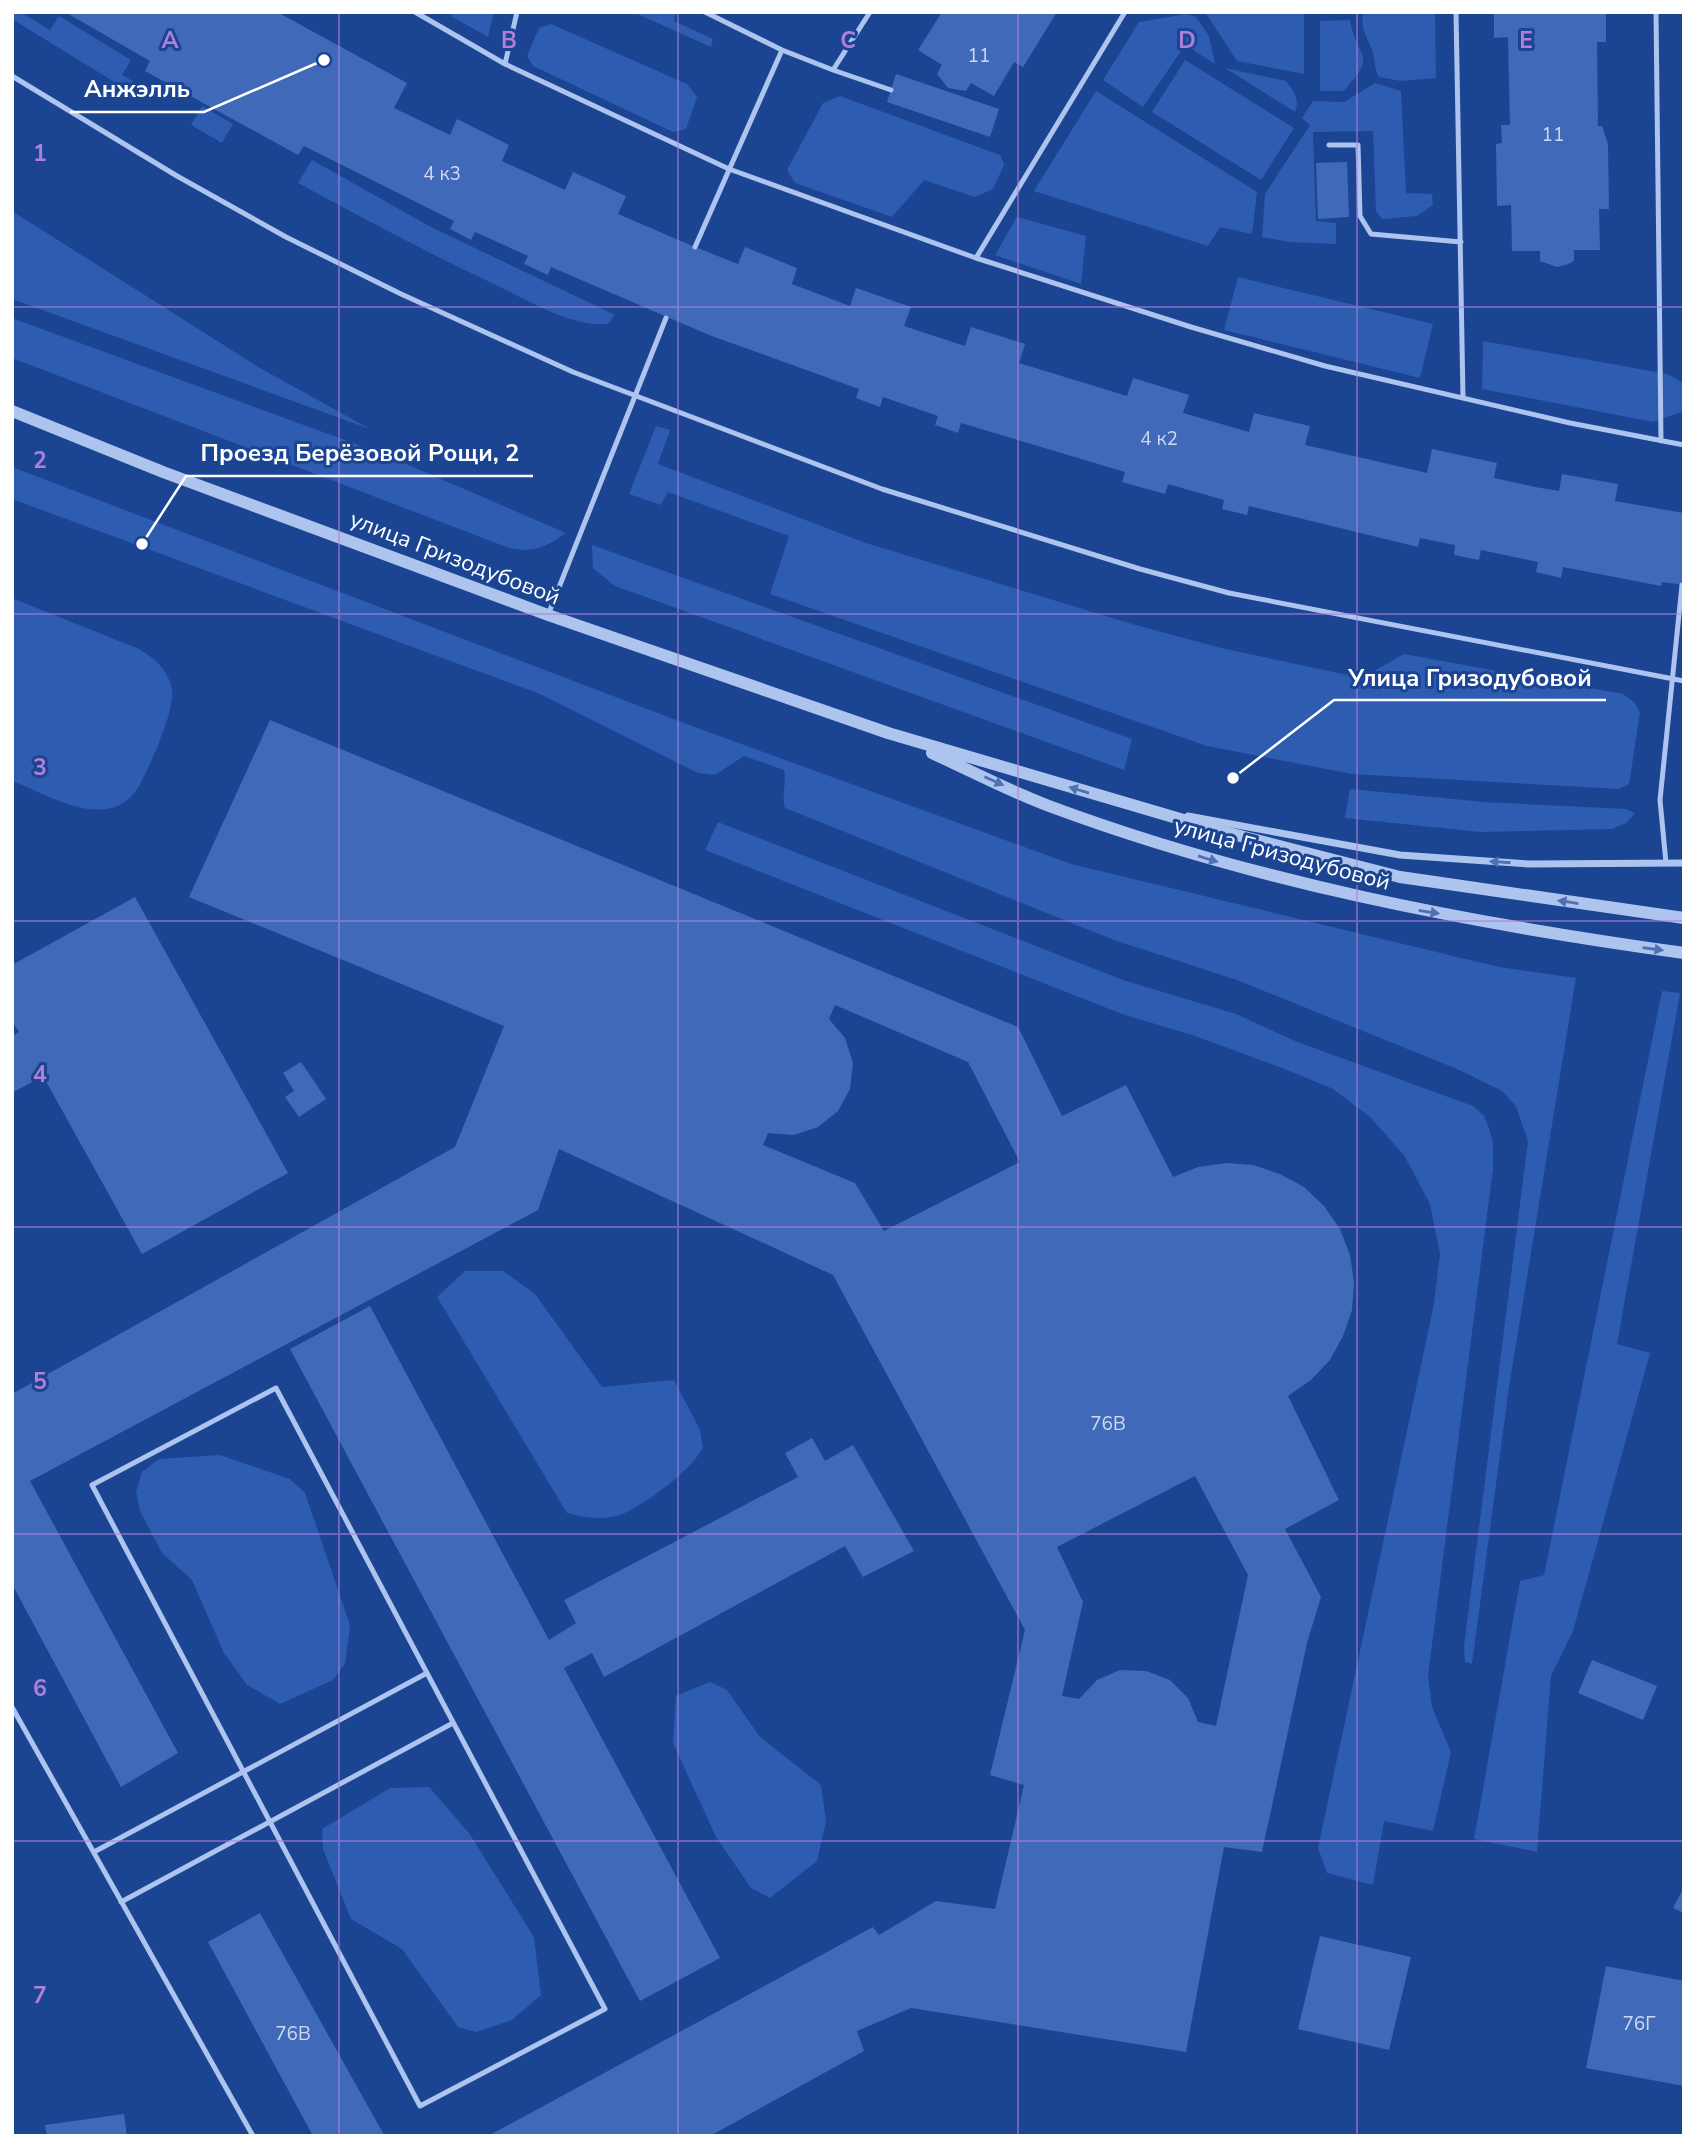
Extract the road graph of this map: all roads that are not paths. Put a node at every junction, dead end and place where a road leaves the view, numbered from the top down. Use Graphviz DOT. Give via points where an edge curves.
graph roads {
  1 [pos="415,12"];
  2 [pos="517,12"];
  3 [pos="705,12"];
  4 [pos="723,12"];
  5 [pos="870,12"];
  6 [pos="1125,12"];
  7 [pos="1456,12"];
  8 [pos="1656,12"];
  9 [pos="722,20"];
  10 [pos="782,50"];
  11 [pos="505,64"];
  12 [pos="833,69"];
  13 [pos="12,76"];
  14 [pos="891,90"];
  15 [pos="1329,145"];
  16 [pos="729,169"];
  17 [pos="1461,242"];
  18 [pos="695,247"];
  19 [pos="976,258"];
  20 [pos="666,318"];
  21 [pos="635,395"];
  22 [pos="1464,398"];
  23 [pos="12,411"];
  24 [pos="1661,441"];
  25 [pos="1684,444"];
  26 [pos="1682,585"];
  27 [pos="548,615"];
  28 [pos="1670,680"];
  29 [pos="1684,681"];
  30 [pos="887,733"];
  31 [pos="1145,810"];
  32 [pos="1666,863"];
  33 [pos="1684,863"];
  34 [pos="1684,918"];
  35 [pos="1684,953"];
  36 [pos="427,1673"];
  37 [pos="12,1707"];
  38 [pos="453,1723"];
  39 [pos="243,1772"];
  40 [pos="270,1821"];
  41 [pos="94,1852"];
  42 [pos="121,1902"];
  43 [pos="253,2136"];
  1 -- 11 [label="lane"];
  2 -- 11 [label="lane"];
  3 -- 9 [label="lane"];
  4 -- 9 [label="lane"];
  5 -- 12 [label="lane"];
  6 -- 19 [label="lane"];
  7 -- 17 [label="lane"];
  8 -- 24 [label="lane"];
  9 -- 10 [label="lane"];
  10 -- 12 [label="lane"];
  10 -- 16 [label="lane"];
  11 -- 16 [label="lane"];
  12 -- 14 [label="lane"];
  13 -- 21 [label="lane" via="286,236 515,347"];
  15 -- 17 [label="lane" via="1358,145 1360,216 1371,234"];
  16 -- 18 [label="lane"];
  16 -- 19 [label="lane"];
  17 -- 22 [label="lane"];
  19 -- 22 [label="lane" via="1325,366"];
  20 -- 21 [label="lane"];
  21 -- 27 [label="lane"];
  21 -- 28 [label="lane" via="882,489 1140,569 1293,607"];
  22 -- 24 [label="lane"];
  23 -- 27 [label="street, улица Гризодубовой"];
  24 -- 25 [label="lane"];
  26 -- 28 [label="lane"];
  27 -- 30 [label="street, улица Гризодубовой"];
  28 -- 29 [label="lane"];
  28 -- 32 [label="lane" via="1661,800"];
  31 -- 30 [label="street, улица Гризодубовой, one-way"];
  30 -- 35 [label="street, улица Гризодубовой, one-way" via="1047,805 1213,861 1396,907"];
  32 -- 31 [label="street, one-way" via="1528,864 1400,855"];
  34 -- 31 [label="street, улица Гризодубовой, one-way" via="1400,877"];
  32 -- 33 [label="street"];
  36 -- 38 [label="lane"];
  36 -- 39 [label="lane"];
  36 -- 39 [label="lane" via="276,1388 92,1485"];
  37 -- 41 [label="lane"];
  38 -- 40 [label="lane"];
  38 -- 40 [label="lane" via="604,2009 420,2106"];
  39 -- 40 [label="lane"];
  39 -- 41 [label="lane"];
  40 -- 42 [label="lane"];
  41 -- 42 [label="lane"];
  42 -- 43 [label="lane"];
}
